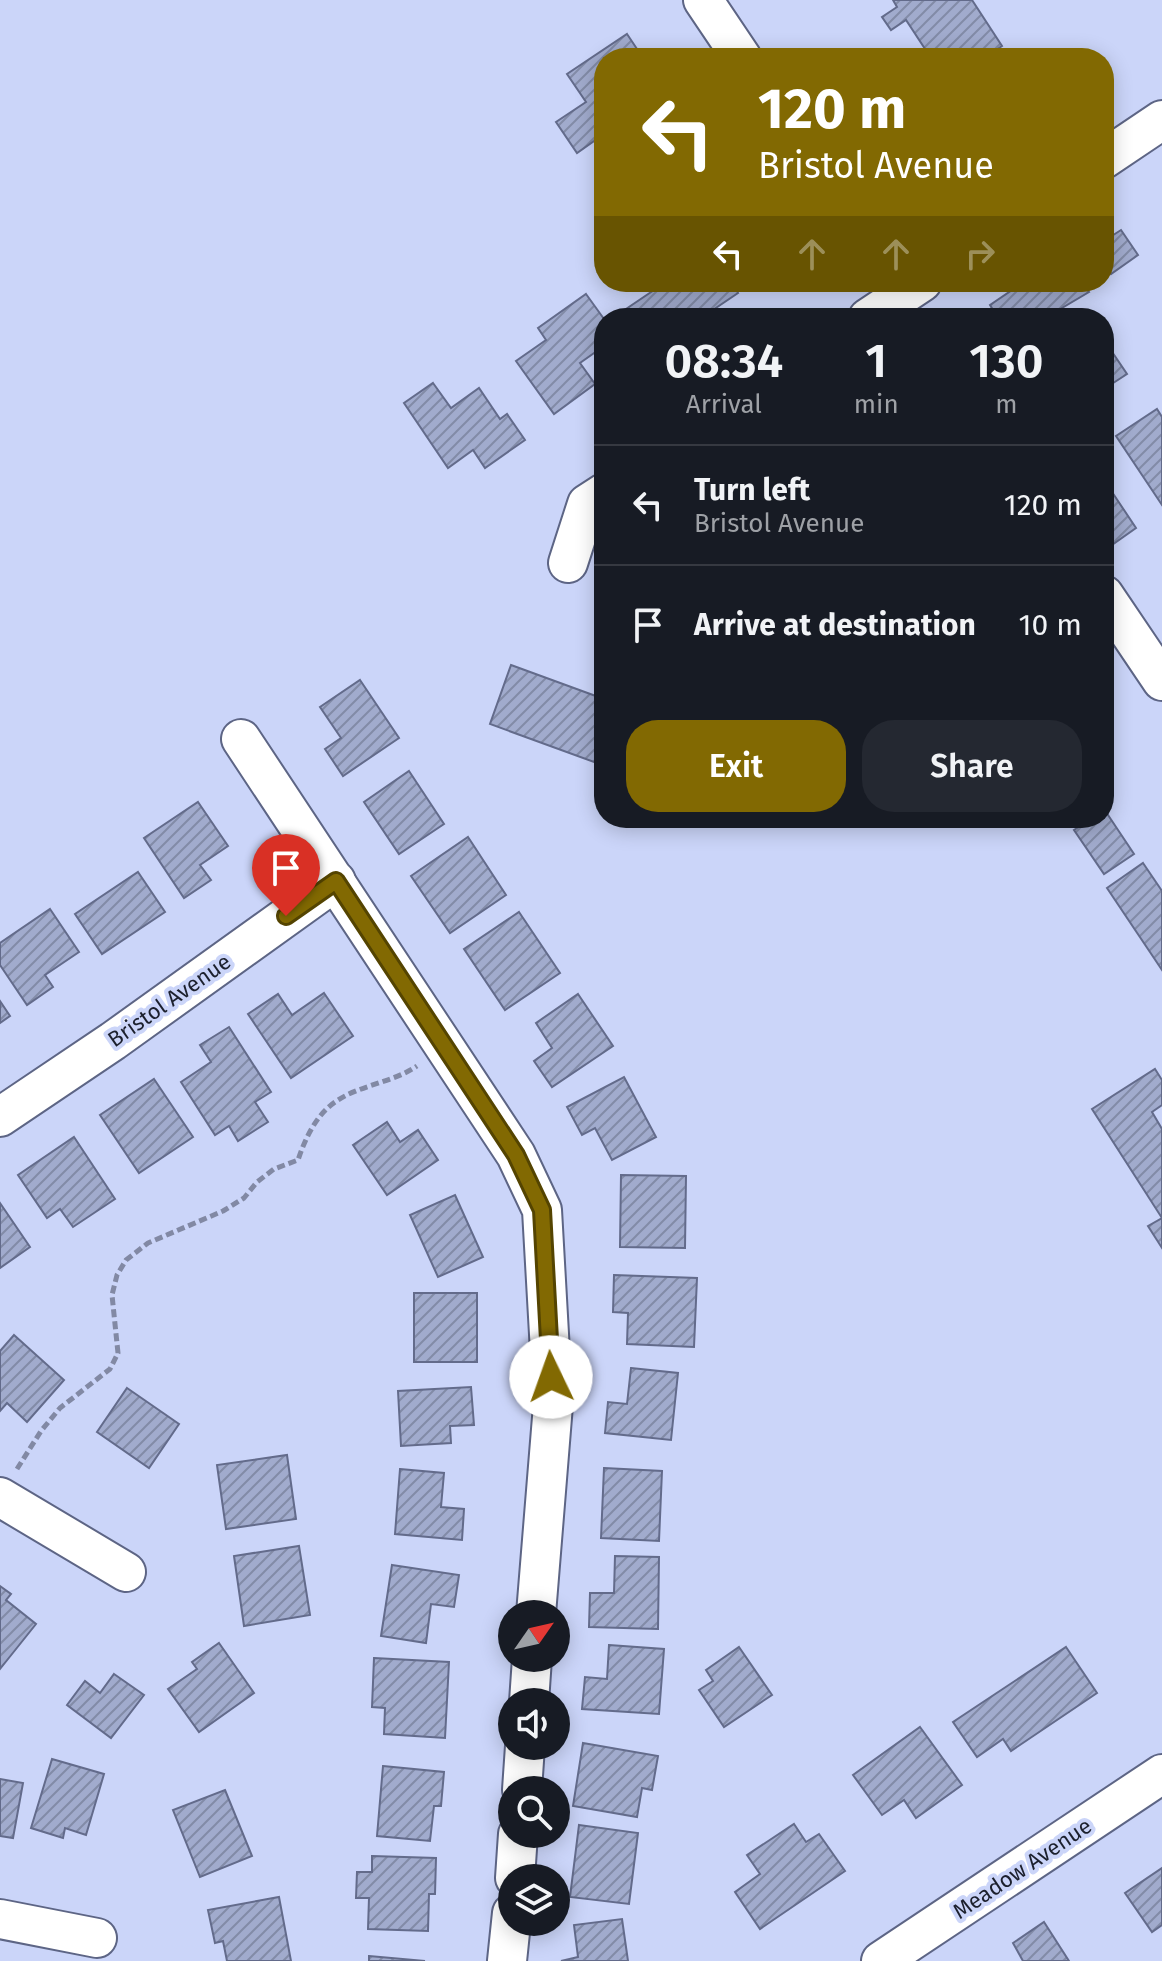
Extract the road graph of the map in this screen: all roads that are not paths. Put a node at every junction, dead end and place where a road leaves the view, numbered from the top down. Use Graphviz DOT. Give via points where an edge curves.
graph roads {
  1 [pos="703,0"];
  2 [pos="735,48"];
  3 [pos="1162,120"];
  4 [pos="1114,152"];
  5 [pos="909,294"];
  6 [pos="885,308"];
  7 [pos="594,499"];
  8 [pos="568,563"];
  9 [pos="1114,610"];
  10 [pos="1162,681"];
  11 [pos="241,739"];
  12 [pos="336,881"];
  13 [pos="0,1117"];
  14 [pos="4,1488"];
  15 [pos="126,1572"];
  16 [pos="537,1600"];
  17 [pos="1162,1774"];
  18 [pos="0,1919"];
  19 [pos="510,1936"];
  20 [pos="97,1938"];
  21 [pos="507,1961"];
  22 [pos="881,1961"];
  1 -- 2 [label="street"];
  3 -- 4 [label="street"];
  5 -- 6 [label="street"];
  7 -- 8 [label="street" via="587,504"];
  9 -- 10 [label="street"];
  11 -- 12 [label="street"];
  12 -- 13 [label="street, Bristol Avenue"];
  12 -- 16 [label="street" via="516,1155 542,1210 553,1405"];
  14 -- 15 [label="street"];
  17 -- 22 [label="street, Meadow Avenue"];
  18 -- 20 [label="street"];
  19 -- 21 [label="street"];
}
